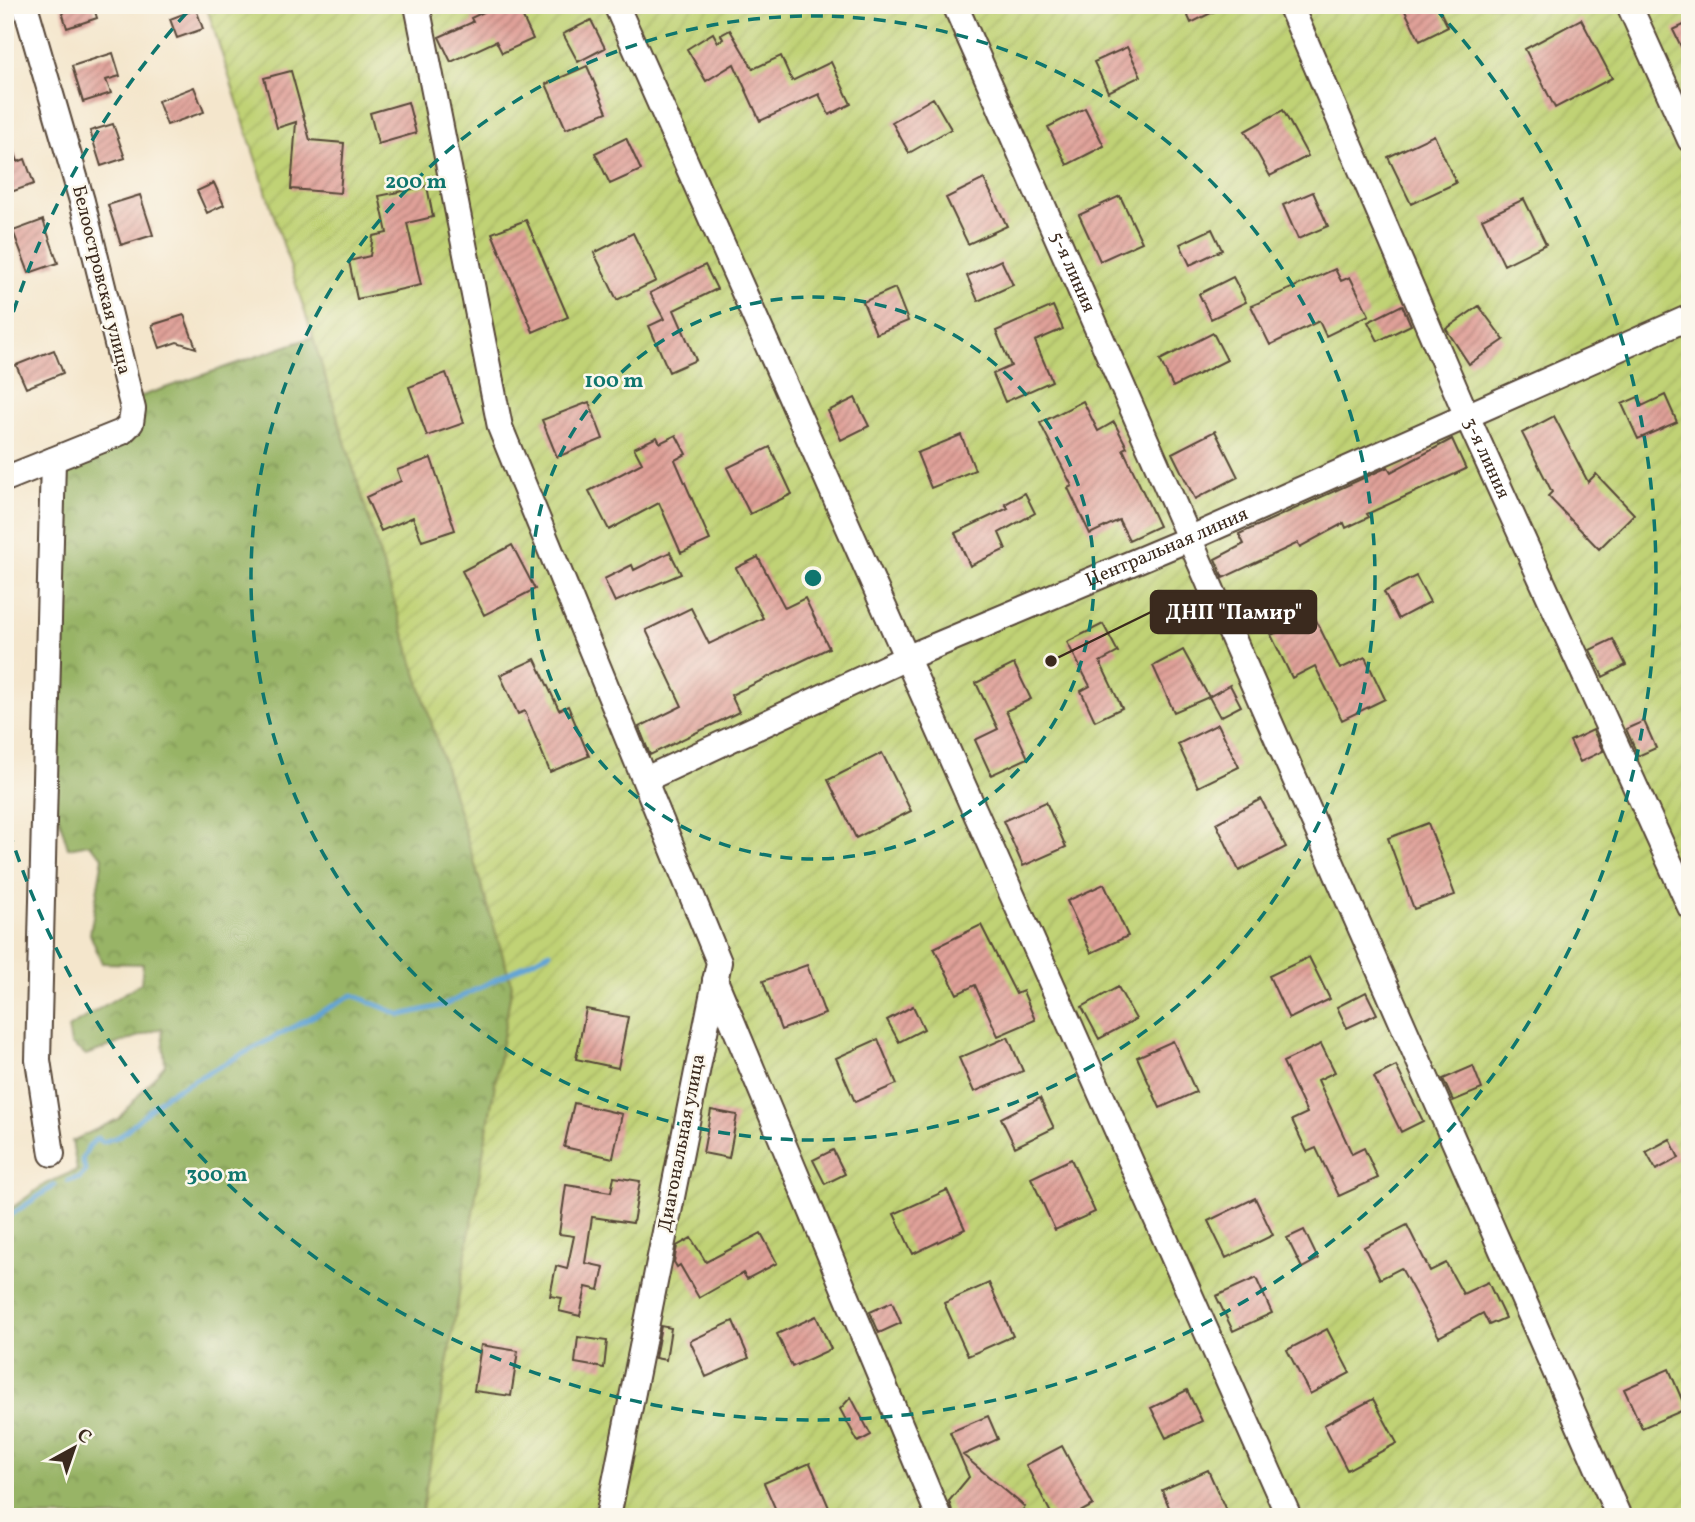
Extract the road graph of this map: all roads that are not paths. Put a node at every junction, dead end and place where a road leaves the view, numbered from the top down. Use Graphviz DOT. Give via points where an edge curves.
graph roads {
  1 [pos="25,5"];
  2 [pos="417,5"];
  3 [pos="617,5"];
  4 [pos="955,5"];
  5 [pos="1290,5"];
  6 [pos="1629,5"];
  7 [pos="1690,140"];
  8 [pos="1690,317"];
  9 [pos="1466,414"];
  10 [pos="53,460"];
  11 [pos="5,479"];
  12 [pos="1191,538"];
  13 [pos="906,658"];
  14 [pos="646,779"];
  15 [pos="1690,907"];
  16 [pos="715,980"];
  17 [pos="52,1154"];
  18 [pos="608,1517"];
  19 [pos="939,1517"];
  20 [pos="1289,1517"];
  21 [pos="1619,1517"];
  1 -- 10 [label="street, Белоостровская улица" via="82,201 133,409 131,423 122,432"];
  2 -- 14 [label="street, Диагональная улица" via="500,427"];
  3 -- 13 [label="street"];
  4 -- 12 [label="street, 5-я линия"];
  5 -- 9 [label="street, 3-я линия"];
  6 -- 7 [label="street"];
  8 -- 9 [label="street, Центральная линия"];
  9 -- 12 [label="street, Центральная линия"];
  9 -- 15 [label="street, 3-я линия"];
  10 -- 11 [label="street, Белоостровская улица"];
  10 -- 17 [label="street" via="38,1060"];
  12 -- 13 [label="street, Центральная линия"];
  12 -- 21 [label="street, 5-я линия"];
  13 -- 14 [label="street, Центральная линия"];
  13 -- 20 [label="street"];
  14 -- 16 [label="street, Диагональная улица" via="719,962"];
  16 -- 18 [label="street, Диагональная улица"];
  16 -- 19 [label="street"];
}
